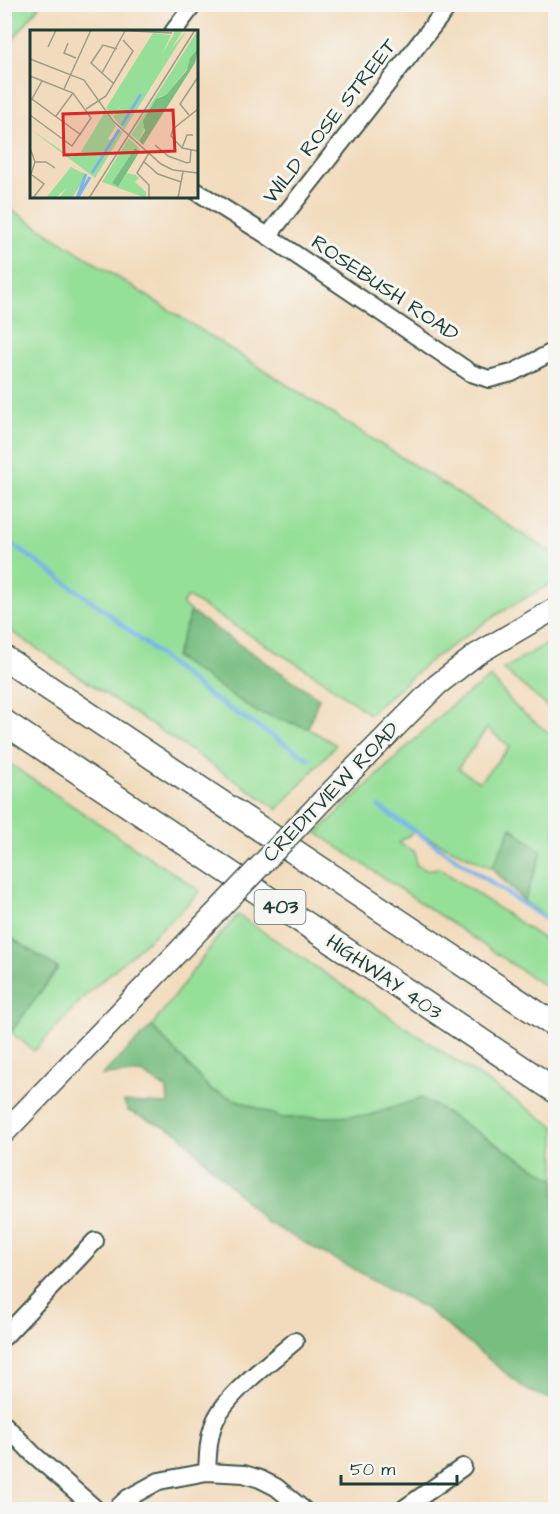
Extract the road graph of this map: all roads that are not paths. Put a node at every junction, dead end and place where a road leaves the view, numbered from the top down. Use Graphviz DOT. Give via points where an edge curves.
graph roads {
  1 [pos="194,4"];
  2 [pos="450,4"];
  3 [pos="174,30"];
  4 [pos="198,192"];
  5 [pos="268,236"];
  6 [pos="555,350"];
  7 [pos="555,608"];
  8 [pos="4,658"];
  9 [pos="4,722"];
  10 [pos="555,1026"];
  11 [pos="555,1091"];
  12 [pos="4,1133"];
  13 [pos="95,1241"];
  14 [pos="4,1337"];
  15 [pos="295,1341"];
  16 [pos="4,1424"];
  17 [pos="463,1467"];
  18 [pos="207,1472"];
  19 [pos="97,1509"];
  20 [pos="115,1509"];
  21 [pos="304,1509"];
  22 [pos="402,1509"];
  1 -- 3 [label="street"];
  2 -- 5 [label="street, WILD ROSE STREET"];
  4 -- 5 [label="street, ROSEBUSH ROAD"];
  5 -- 6 [label="street, ROSEBUSH ROAD" via="471,373 489,379 512,373"];
  7 -- 12 [label="main road, CREDITVIEW ROAD, bridge" via="477,654 437,685"];
  8 -- 10 [label="highway, 403"];
  9 -- 11 [label="highway, HIGHWAY 403 / 403"];
  13 -- 14 [label="street"];
  15 -- 18 [label="street" via="225,1404 214,1422"];
  16 -- 19 [label="street"];
  17 -- 22 [label="street"];
  18 -- 20 [label="street" via="159,1481"];
  18 -- 21 [label="street" via="260,1479"];
}
